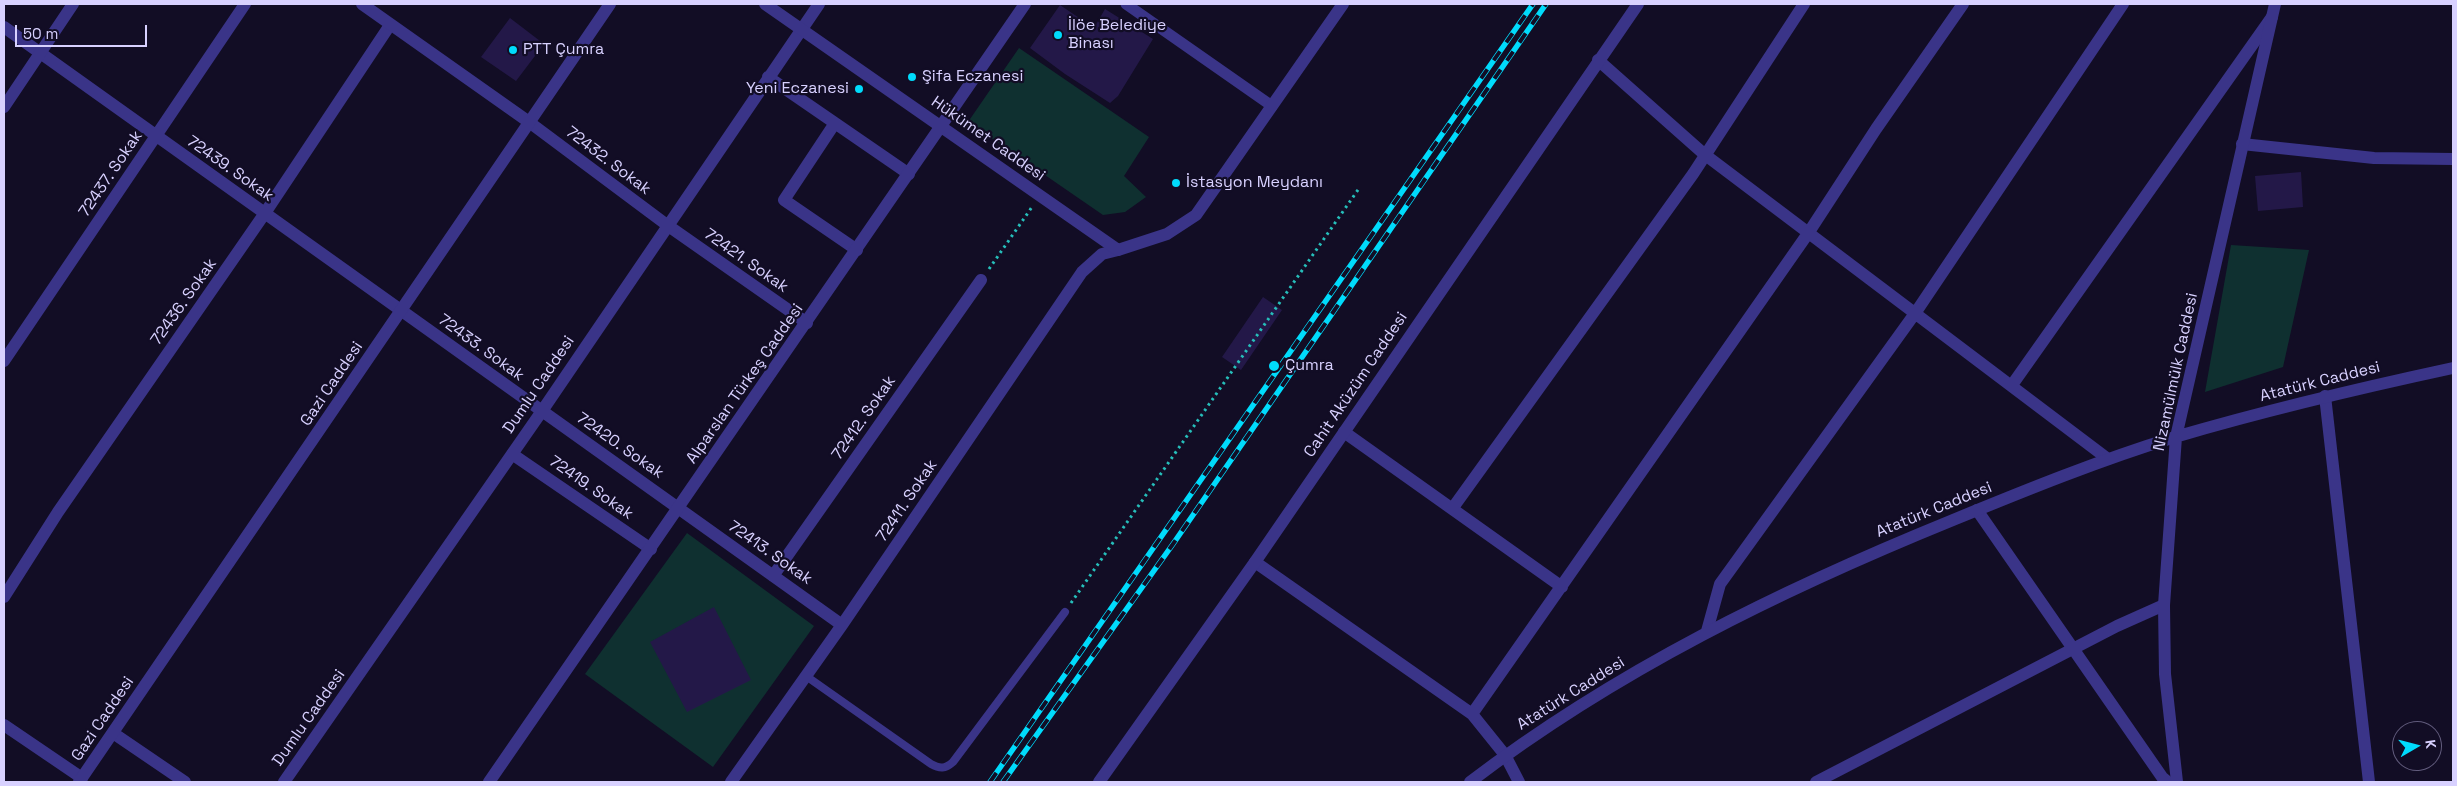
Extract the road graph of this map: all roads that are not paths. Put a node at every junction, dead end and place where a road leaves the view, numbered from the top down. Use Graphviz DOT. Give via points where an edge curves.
graph roads {
  1 [pos="73,4"];
  2 [pos="244,4"];
  3 [pos="362,4"];
  4 [pos="765,4"];
  5 [pos="818,4"];
  6 [pos="1026,4"];
  7 [pos="1126,4"];
  8 [pos="1343,4"];
  9 [pos="1638,4"];
  10 [pos="1804,4"];
  11 [pos="1963,4"];
  12 [pos="2123,4"];
  13 [pos="2275,4"];
  14 [pos="606,5"];
  15 [pos="2272,17"];
  16 [pos="390,25"];
  17 [pos="4,27"];
  18 [pos="801,29"];
  19 [pos="40,53"];
  20 [pos="1598,60"];
  21 [pos="768,77"];
  22 [pos="1272,106"];
  23 [pos="4,107"];
  24 [pos="529,122"];
  25 [pos="835,123"];
  26 [pos="942,126"];
  27 [pos="156,136"];
  28 [pos="2242,144"];
  29 [pos="1704,154"];
  30 [pos="2453,159"];
  31 [pos="909,174"];
  32 [pos="265,213"];
  33 [pos="667,225"];
  34 [pos="1809,232"];
  35 [pos="857,250"];
  36 [pos="1118,250"];
  37 [pos="981,280"];
  38 [pos="402,311"];
  39 [pos="1916,312"];
  40 [pos="807,323"];
  41 [pos="4,361"];
  42 [pos="2453,368"];
  43 [pos="2012,385"];
  44 [pos="2325,396"];
  45 [pos="542,411"];
  46 [pos="1344,432"];
  47 [pos="2176,437"];
  48 [pos="512,454"];
  49 [pos="2108,459"];
  50 [pos="679,508"];
  51 [pos="1452,509"];
  52 [pos="1977,510"];
  53 [pos="651,549"];
  54 [pos="1255,562"];
  55 [pos="773,576"];
  56 [pos="1562,587"];
  57 [pos="4,597"];
  58 [pos="2164,605"];
  59 [pos="1065,612"];
  60 [pos="842,625"];
  61 [pos="1707,631"];
  62 [pos="2074,648"];
  63 [pos="806,676"];
  64 [pos="1472,714"];
  65 [pos="4,725"];
  66 [pos="113,732"];
  67 [pos="1505,755"];
  68 [pos="81,780"];
  69 [pos="185,782"];
  70 [pos="284,782"];
  71 [pos="489,782"];
  72 [pos="731,782"];
  73 [pos="1099,782"];
  74 [pos="1470,782"];
  75 [pos="1519,782"];
  76 [pos="1816,782"];
  77 [pos="2168,782"];
  78 [pos="2176,782"];
  79 [pos="2369,782"];
  1 -- 19 [label="street"];
  2 -- 27 [label="street, 72437. Sokak"];
  3 -- 16 [label="street, 72432. Sokak"];
  4 -- 18 [label="street, Hükümet Caddesi"];
  5 -- 18 [label="street, Dumlu Caddesi"];
  6 -- 26 [label="street, Alparslan Türkeş Caddesi"];
  7 -- 22 [label="street"];
  8 -- 22 [label="street, 72411. Sokak"];
  9 -- 20 [label="street, Cahit Aküzüm Caddesi"];
  10 -- 29 [label="street"];
  11 -- 34 [label="street"];
  12 -- 39 [label="street"];
  13 -- 15 [label="street, Nizamülmülk Caddesi"];
  14 -- 24 [label="street, Gazi Caddesi"];
  15 -- 28 [label="street, Nizamülmülk Caddesi"];
  15 -- 43 [label="street"];
  16 -- 24 [label="street, 72432. Sokak"];
  16 -- 32 [label="street, 72436. Sokak"];
  17 -- 19 [label="street, 72439. Sokak"];
  18 -- 21 [label="street, Dumlu Caddesi"];
  18 -- 26 [label="street, Hükümet Caddesi"];
  19 -- 23 [label="street"];
  19 -- 27 [label="street, 72439. Sokak"];
  20 -- 29 [label="street"];
  20 -- 46 [label="street, Cahit Aküzüm Caddesi"];
  21 -- 25 [label="street"];
  21 -- 33 [label="street, Dumlu Caddesi"];
  22 -- 36 [label="street, 72411. Sokak" via="1196,215 1167,234"];
  24 -- 33 [label="street, 72432. Sokak"];
  24 -- 38 [label="street, Gazi Caddesi"];
  25 -- 31 [label="street"];
  25 -- 35 [label="street" via="784,200"];
  26 -- 31 [label="street, Alparslan Türkeş Caddesi"];
  26 -- 36 [label="street, Hükümet Caddesi"];
  27 -- 32 [label="street, 72439. Sokak"];
  27 -- 41 [label="street, 72437. Sokak"];
  28 -- 30 [label="street" via="2374,158"];
  28 -- 47 [label="street, Nizamülmülk Caddesi"];
  29 -- 34 [label="street"];
  29 -- 51 [label="street" via="1693,174"];
  31 -- 35 [label="street, Alparslan Türkeş Caddesi"];
  32 -- 38 [label="street, 72439. Sokak"];
  32 -- 57 [label="street, 72436. Sokak" via="58,512"];
  33 -- 40 [label="street, 72421. Sokak"];
  33 -- 45 [label="street, Dumlu Caddesi"];
  34 -- 39 [label="street"];
  34 -- 56 [label="street"];
  35 -- 40 [label="street, Alparslan Türkeş Caddesi"];
  36 -- 60 [label="street, 72411. Sokak" via="1102,254 1082,272"];
  37 -- 55 [label="street, 72412. Sokak"];
  38 -- 45 [label="street, 72433. Sokak"];
  38 -- 66 [label="street, Gazi Caddesi"];
  39 -- 43 [label="street"];
  39 -- 61 [label="street" via="1720,584"];
  40 -- 50 [label="street, Alparslan Türkeş Caddesi"];
  42 -- 44 [label="street, Atatürk Caddesi"];
  43 -- 49 [label="street"];
  44 -- 47 [label="street, Atatürk Caddesi"];
  44 -- 79 [label="street"];
  45 -- 48 [label="street, Dumlu Caddesi"];
  45 -- 50 [label="street, 72420. Sokak"];
  46 -- 51 [label="street"];
  46 -- 54 [label="street, Cahit Aküzüm Caddesi"];
  47 -- 49 [label="street, Atatürk Caddesi"];
  47 -- 58 [label="street, Nizamülmülk Caddesi"];
  48 -- 53 [label="street, 72419. Sokak"];
  48 -- 70 [label="street, Dumlu Caddesi"];
  49 -- 52 [label="street, Atatürk Caddesi"];
  50 -- 53 [label="street, Alparslan Türkeş Caddesi"];
  50 -- 55 [label="street, 72413. Sokak"];
  51 -- 56 [label="street"];
  52 -- 61 [label="street, Atatürk Caddesi" via="1858,558"];
  52 -- 62 [label="street"];
  53 -- 71 [label="street, Alparslan Türkeş Caddesi"];
  54 -- 64 [label="street"];
  54 -- 73 [label="street, Cahit Aküzüm Caddesi"];
  55 -- 60 [label="street, 72413. Sokak"];
  56 -- 64 [label="street"];
  58 -- 62 [label="street"];
  58 -- 78 [label="street, Nizamülmülk Caddesi" via="2166,674"];
  59 -- 63 [label="lane" via="947,767 931,764"];
  60 -- 63 [label="street, 72411. Sokak"];
  61 -- 67 [label="street, Atatürk Caddesi" via="1599,694"];
  62 -- 76 [label="street"];
  62 -- 77 [label="street"];
  63 -- 72 [label="street, 72411. Sokak"];
  64 -- 67 [label="street"];
  65 -- 68 [label="street"];
  66 -- 68 [label="street, Gazi Caddesi"];
  66 -- 69 [label="street"];
  67 -- 74 [label="street, Atatürk Caddesi"];
  67 -- 75 [label="street"];
}
